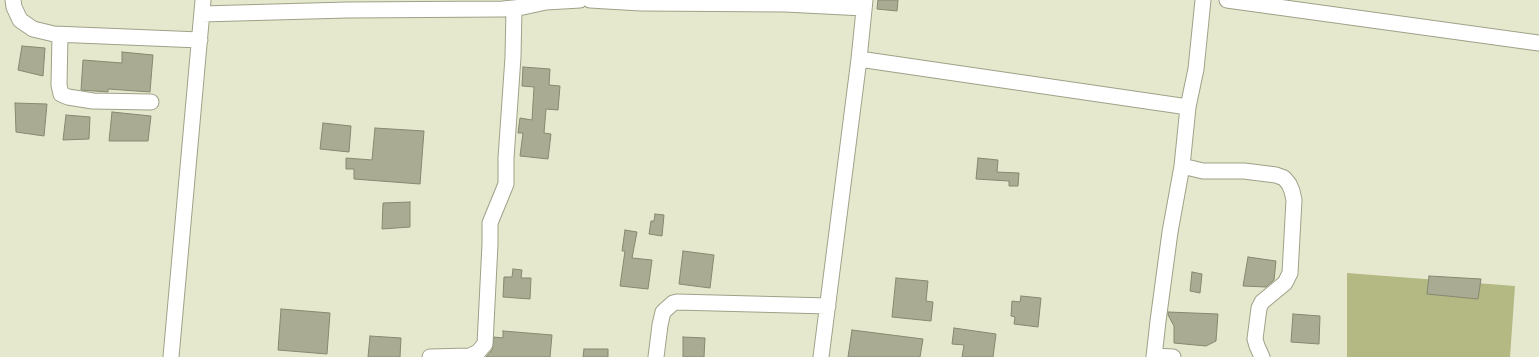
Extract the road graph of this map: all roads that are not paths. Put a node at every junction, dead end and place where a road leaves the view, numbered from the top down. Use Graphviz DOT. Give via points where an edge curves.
graph roads {
  1 [pos="13,0"];
  2 [pos="580,0"];
  3 [pos="590,0"];
  4 [pos="1202,0"];
  5 [pos="1227,0"];
  6 [pos="633,1"];
  7 [pos="864,4"];
  8 [pos="202,7"];
  9 [pos="514,8"];
  10 [pos="60,35"];
  11 [pos="200,40"];
  12 [pos="1539,43"];
  13 [pos="859,59"];
  14 [pos="151,102"];
  15 [pos="1188,107"];
  16 [pos="1182,166"];
  17 [pos="828,306"];
  18 [pos="171,357"];
  19 [pos="430,357"];
  20 [pos="656,357"];
  21 [pos="821,357"];
  22 [pos="1154,357"];
  23 [pos="1173,357"];
  24 [pos="1262,357"];
  1 -- 10 [label="street" via="20,20 33,29"];
  2 -- 9 [label="street" via="546,2"];
  3 -- 6 [label="street"];
  4 -- 15 [label="street" via="1196,69"];
  5 -- 12 [label="street"];
  6 -- 7 [label="street"];
  7 -- 13 [label="street"];
  8 -- 9 [label="street" via="347,10"];
  8 -- 11 [label="street"];
  9 -- 19 [label="street" via="506,184 490,223 485,344 470,356"];
  10 -- 11 [label="street"];
  10 -- 14 [label="street" via="61,94 93,101"];
  11 -- 18 [label="street"];
  13 -- 15 [label="street"];
  13 -- 17 [label="street"];
  15 -- 16 [label="street"];
  16 -- 22 [label="street" via="1169,240"];
  16 -- 24 [label="street" via="1203,171 1244,171 1276,175 1284,178 1289,184 1294,200 1290,273 1285,283 1262,302 1255,338"];
  17 -- 20 [label="street" via="673,303 663,312"];
  17 -- 21 [label="street"];
  22 -- 23 [label="street"];
}
